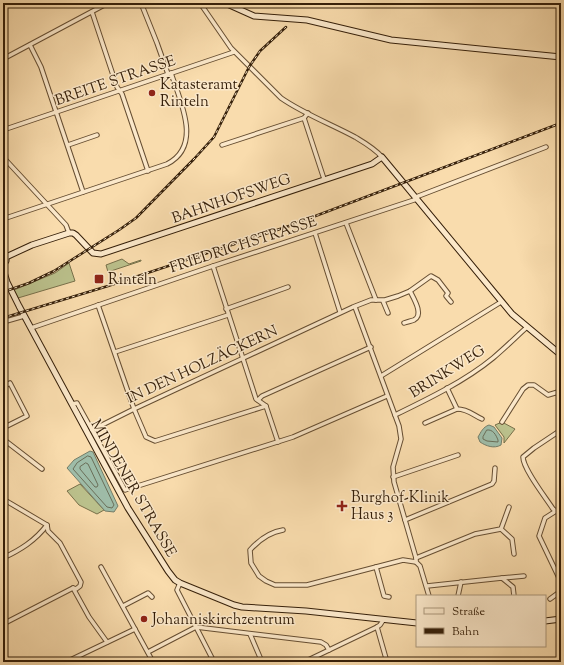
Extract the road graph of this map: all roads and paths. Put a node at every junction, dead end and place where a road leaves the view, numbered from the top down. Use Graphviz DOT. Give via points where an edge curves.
graph roads {
  1 [pos="108,3"];
  2 [pos="141,3"];
  3 [pos="200,3"];
  4 [pos="225,3"];
  5 [pos="92,12"];
  6 [pos="30,45"];
  7 [pos="234,52"];
  8 [pos="561,57"];
  9 [pos="3,59"];
  10 [pos="169,74"];
  11 [pos="119,91"];
  12 [pos="57,112"];
  13 [pos="308,113"];
  14 [pos="304,118"];
  15 [pos="3,130"];
  16 [pos="97,135"];
  17 [pos="68,145"];
  18 [pos="222,145"];
  19 [pos="546,147"];
  20 [pos="3,157"];
  21 [pos="382,157"];
  22 [pos="148,171"];
  23 [pos="324,179"];
  24 [pos="83,192"];
  25 [pos="417,198"];
  26 [pos="47,204"];
  27 [pos="3,219"];
  28 [pos="346,223"];
  29 [pos="68,232"];
  30 [pos="315,233"];
  31 [pos="5,255"];
  32 [pos="3,264"];
  33 [pos="212,266"];
  34 [pos="3,269"];
  35 [pos="288,287"];
  36 [pos="410,291"];
  37 [pos="376,300"];
  38 [pos="383,301"];
  39 [pos="450,302"];
  40 [pos="501,302"];
  41 [pos="98,305"];
  42 [pos="356,307"];
  43 [pos="226,309"];
  44 [pos="340,312"];
  45 [pos="388,313"];
  46 [pos="228,315"];
  47 [pos="24,316"];
  48 [pos="3,322"];
  49 [pos="404,322"];
  50 [pos="527,326"];
  51 [pos="31,328"];
  52 [pos="371,347"];
  53 [pos="115,352"];
  54 [pos="561,355"];
  55 [pos="242,358"];
  56 [pos="381,376"];
  57 [pos="3,387"];
  58 [pos="447,388"];
  59 [pos="561,393"];
  60 [pos="387,396"];
  61 [pos="258,400"];
  62 [pos="72,404"];
  63 [pos="266,406"];
  64 [pos="134,409"];
  65 [pos="457,409"];
  66 [pos="395,415"];
  67 [pos="482,420"];
  68 [pos="502,422"];
  69 [pos="425,423"];
  70 [pos="3,428"];
  71 [pos="92,430"];
  72 [pos="561,430"];
  73 [pos="3,439"];
  74 [pos="278,442"];
  75 [pos="458,455"];
  76 [pos="495,468"];
  77 [pos="42,469"];
  78 [pos="393,477"];
  79 [pos="3,498"];
  80 [pos="509,507"];
  81 [pos="557,510"];
  82 [pos="405,520"];
  83 [pos="47,525"];
  84 [pos="501,529"];
  85 [pos="283,530"];
  86 [pos="514,554"];
  87 [pos="3,558"];
  88 [pos="416,560"];
  89 [pos="101,567"];
  90 [pos="376,567"];
  91 [pos="524,576"];
  92 [pos="502,578"];
  93 [pos="461,582"];
  94 [pos="561,582"];
  95 [pos="180,583"];
  96 [pos="427,586"];
  97 [pos="73,588"];
  98 [pos="561,591"];
  99 [pos="430,595"];
  100 [pos="458,595"];
  101 [pos="514,595"];
  102 [pos="152,597"];
  103 [pos="389,597"];
  104 [pos="550,599"];
  105 [pos="123,606"];
  106 [pos="384,619"];
  107 [pos="561,619"];
  108 [pos="546,621"];
  109 [pos="416,623"];
  110 [pos="3,624"];
  111 [pos="196,627"];
  112 [pos="377,627"];
  113 [pos="135,629"];
  114 [pos="250,634"];
  115 [pos="107,642"];
  116 [pos="329,650"];
  117 [pos="148,652"];
  118 [pos="75,660"];
  119 [pos="66,662"];
  120 [pos="153,662"];
  121 [pos="214,662"];
  122 [pos="262,662"];
  123 [pos="304,662"];
  124 [pos="387,662"];
  1 -- 5 [label="street"];
  2 -- 10 [label="street"];
  3 -- 7 [label="street"];
  4 -- 8 [label="main road" via="254,16 308,20 391,40"];
  5 -- 6 [label="street"];
  5 -- 11 [label="street"];
  6 -- 9 [label="street"];
  6 -- 12 [label="street" via="42,67"];
  7 -- 10 [label="street, BREITE STRASSE"];
  7 -- 13 [label="street" via="281,98"];
  10 -- 11 [label="street, BREITE STRASSE"];
  10 -- 22 [label="street" via="184,115 186,140 182,151 172,162"];
  11 -- 12 [label="street, BREITE STRASSE"];
  11 -- 22 [label="street"];
  12 -- 15 [label="street, BREITE STRASSE"];
  12 -- 17 [label="street"];
  13 -- 14 [label="street"];
  13 -- 21 [label="street" via="374,148"];
  14 -- 18 [label="street"];
  14 -- 23 [label="street"];
  16 -- 17 [label="street"];
  17 -- 24 [label="street"];
  19 -- 25 [label="street, FRIEDRICHSTRASSE"];
  20 -- 26 [label="street"];
  21 -- 23 [label="main road, BAHNHOFSWEG" via="372,164"];
  21 -- 25 [label="main road"];
  22 -- 24 [label="street"];
  23 -- 29 [label="main road, BAHNHOFSWEG" via="98,255 92,253 76,235"];
  24 -- 26 [label="street"];
  25 -- 28 [label="street, FRIEDRICHSTRASSE"];
  25 -- 40 [label="main road"];
  26 -- 27 [label="street"];
  26 -- 29 [label="street" via="66,225"];
  28 -- 30 [label="street, FRIEDRICHSTRASSE"];
  28 -- 37 [label="street"];
  29 -- 31 [label="main road"];
  30 -- 33 [label="street, FRIEDRICHSTRASSE"];
  30 -- 44 [label="street"];
  31 -- 32 [label="main road" via="6,260"];
  33 -- 41 [label="street, FRIEDRICHSTRASSE"];
  33 -- 43 [label="street"];
  34 -- 47 [label="main road, MINDENER STRASSE" via="10,290"];
  35 -- 43 [label="street"];
  36 -- 38 [label="street"];
  36 -- 39 [label="street" via="431,276 438,280 448,293 446,296"];
  36 -- 49 [label="street" via="419,313 412,321"];
  37 -- 38 [label="street"];
  37 -- 42 [label="street, IN DEN HOLZÄCKERN"];
  38 -- 45 [label="street"];
  40 -- 50 [label="main road"];
  40 -- 56 [label="street"];
  41 -- 51 [label="street, FRIEDRICHSTRASSE"];
  41 -- 53 [label="street"];
  42 -- 44 [label="street, IN DEN HOLZÄCKERN"];
  42 -- 52 [label="street"];
  43 -- 46 [label="street"];
  44 -- 55 [label="street, IN DEN HOLZÄCKERN"];
  46 -- 53 [label="street"];
  46 -- 55 [label="street"];
  47 -- 48 [label="street"];
  47 -- 51 [label="main road, MINDENER STRASSE"];
  50 -- 54 [label="main road"];
  50 -- 58 [label="street, BRINKWEG" via="493,358"];
  51 -- 62 [label="main road, MINDENER STRASSE"];
  52 -- 56 [label="street"];
  52 -- 61 [label="street"];
  53 -- 64 [label="street"];
  55 -- 61 [label="street"];
  55 -- 64 [label="street, IN DEN HOLZÄCKERN"];
  56 -- 60 [label="street"];
  57 -- 70 [label="street" via="10,383 27,416"];
  58 -- 65 [label="street"];
  58 -- 66 [label="street, BRINKWEG"];
  59 -- 68 [label="street" via="548,395 534,385 528,385"];
  60 -- 66 [label="street"];
  60 -- 74 [label="street"];
  61 -- 63 [label="street"];
  62 -- 71 [label="street" via="77,403"];
  62 -- 95 [label="main road, MINDENER STRASSE" via="140,530 168,572"];
  63 -- 64 [label="street" via="155,441 146,437"];
  63 -- 74 [label="street"];
  64 -- 71 [label="street, IN DEN HOLZÄCKERN"];
  65 -- 67 [label="street" via="469,411"];
  65 -- 69 [label="street"];
  66 -- 78 [label="street" via="401,431 401,440 393,467"];
  71 -- 74 [label="street" via="125,490"];
  72 -- 81 [label="street" via="523,458 532,477"];
  73 -- 77 [label="street"];
  75 -- 78 [label="street"];
  76 -- 82 [label="street" via="492,484"];
  78 -- 82 [label="street"];
  79 -- 83 [label="street"];
  80 -- 84 [label="street"];
  81 -- 94 [label="street" via="545,518 539,536"];
  82 -- 88 [label="street"];
  83 -- 87 [label="street" via="22,549"];
  83 -- 97 [label="street" via="48,531 60,543 81,582 80,586"];
  84 -- 86 [label="street" via="512,539"];
  84 -- 88 [label="street" via="475,534"];
  85 -- 90 [label="street" via="259,540 250,550 251,563 259,576 275,585 307,585"];
  88 -- 90 [label="street" via="404,560"];
  88 -- 96 [label="street"];
  89 -- 105 [label="street"];
  90 -- 103 [label="street" via="384,596"];
  91 -- 92 [label="street"];
  92 -- 93 [label="street"];
  92 -- 101 [label="street" via="513,587"];
  93 -- 96 [label="street"];
  93 -- 100 [label="street"];
  95 -- 106 [label="main road, MINDENER STRASSE" via="242,606"];
  95 -- 111 [label="street" via="177,590"];
  96 -- 99 [label="street"];
  97 -- 110 [label="street"];
  97 -- 115 [label="street"];
  98 -- 104 [label="street"];
  102 -- 105 [label="street" via="148,593"];
  105 -- 113 [label="street"];
  106 -- 109 [label="main road, MINDENER STRASSE"];
  106 -- 112 [label="street"];
  107 -- 108 [label="main road"];
  111 -- 114 [label="street"];
  111 -- 117 [label="street"];
  111 -- 121 [label="street"];
  112 -- 116 [label="street"];
  112 -- 124 [label="street"];
  113 -- 115 [label="street"];
  113 -- 117 [label="street"];
  114 -- 116 [label="street" via="321,642"];
  114 -- 122 [label="street"];
  115 -- 118 [label="street"];
  116 -- 123 [label="street"];
  117 -- 120 [label="street"];
  118 -- 119 [label="street"];
}
